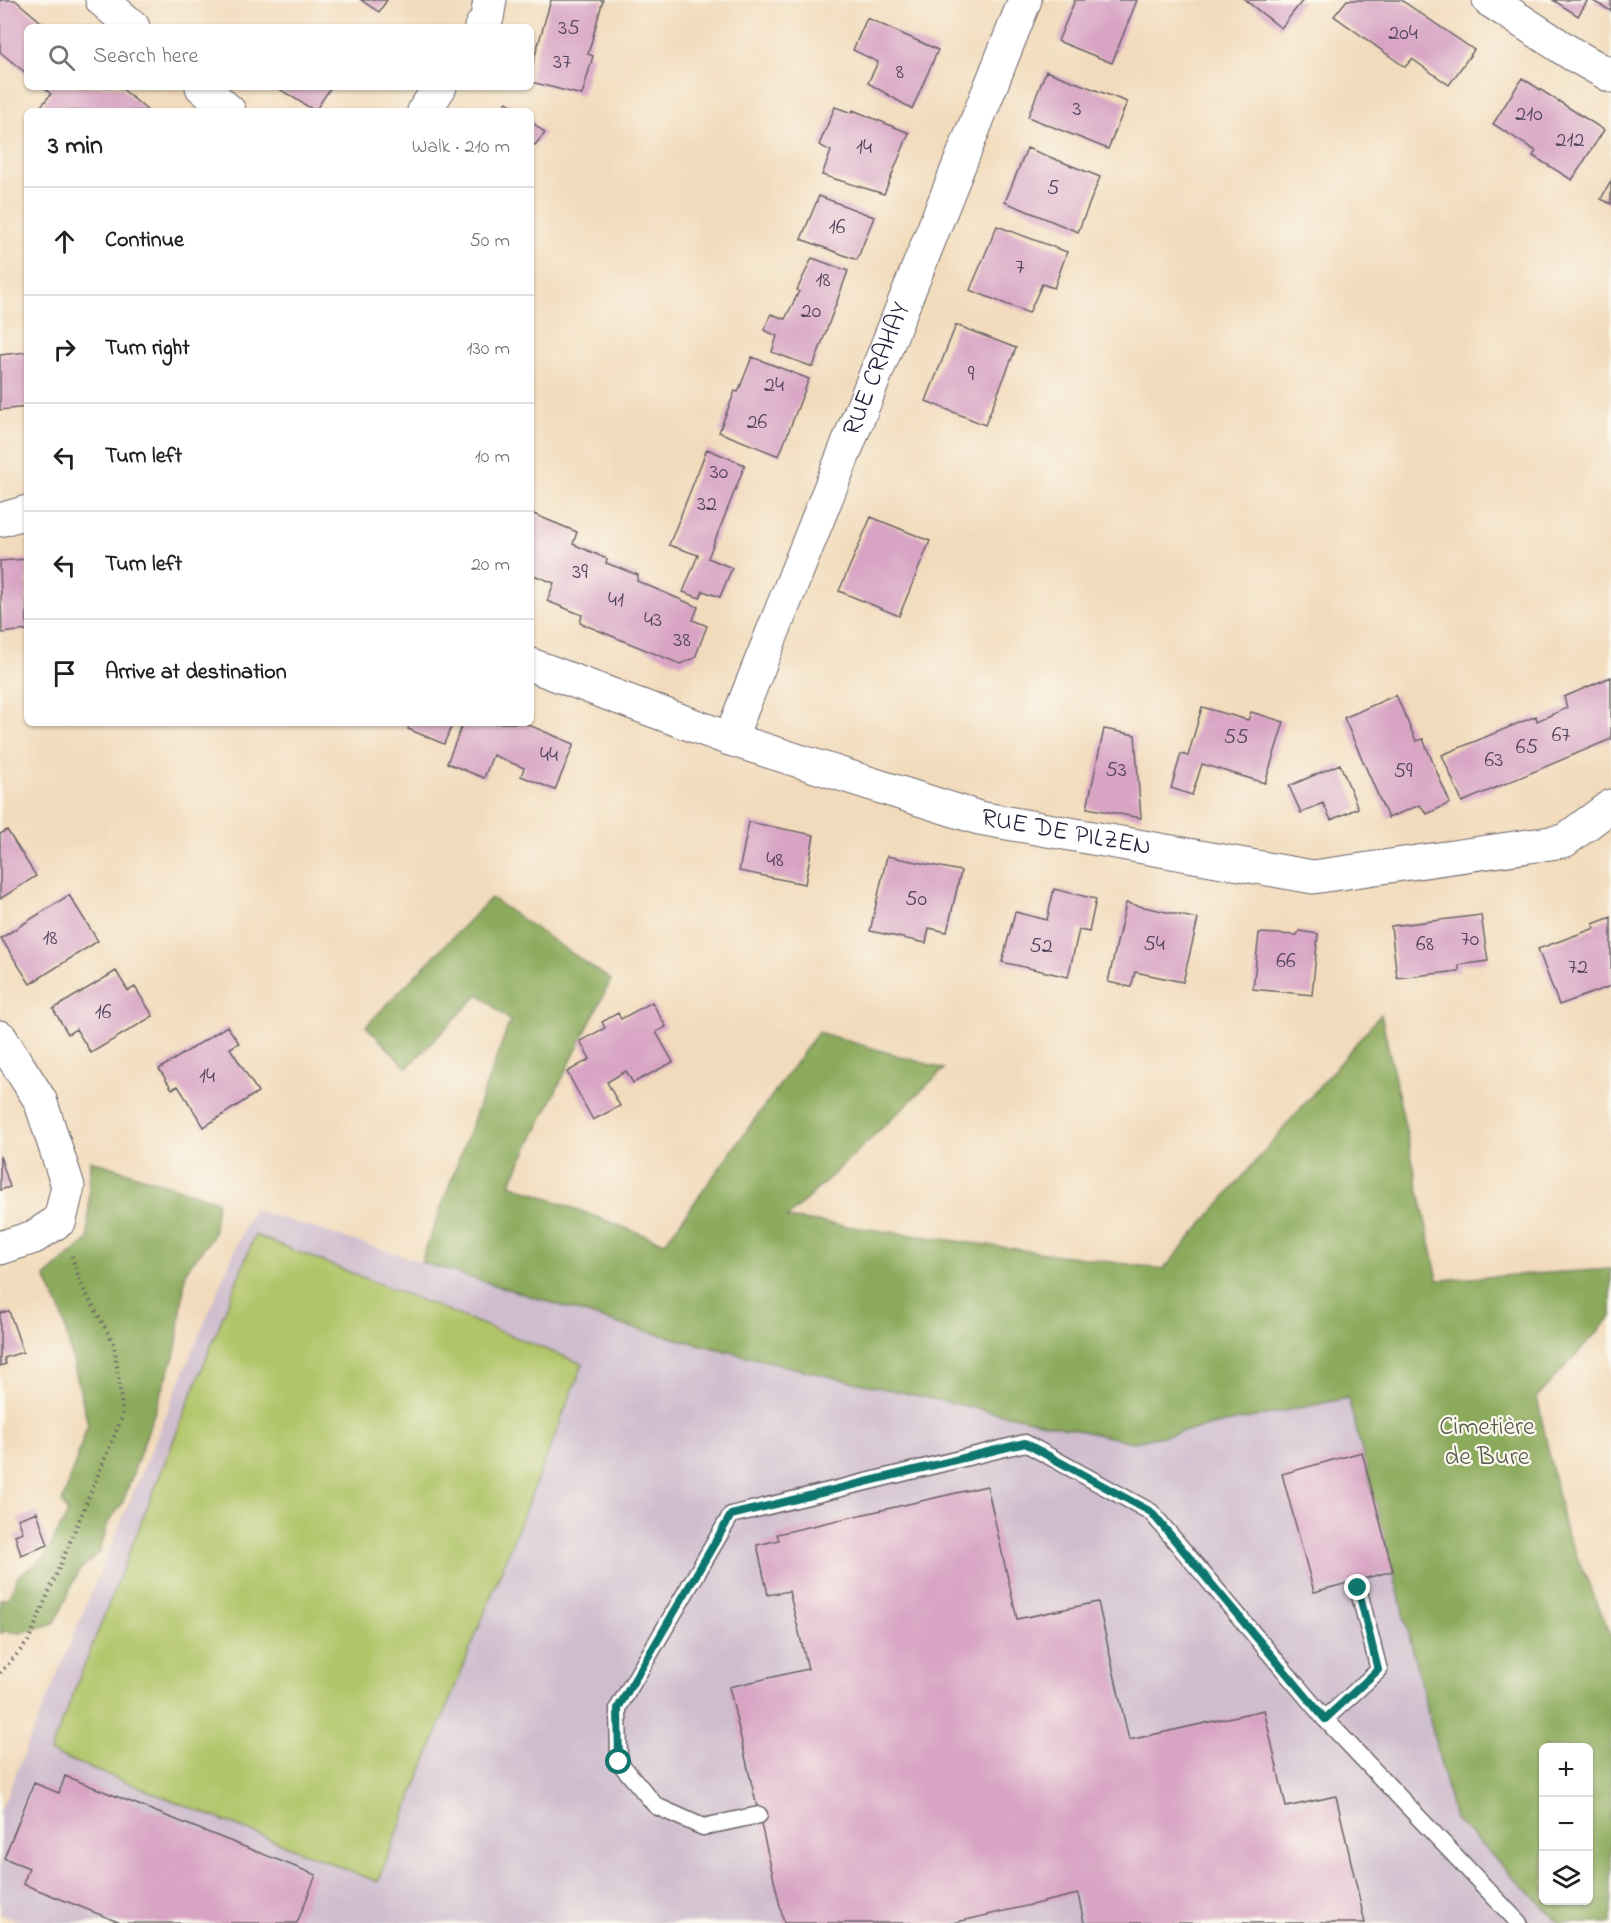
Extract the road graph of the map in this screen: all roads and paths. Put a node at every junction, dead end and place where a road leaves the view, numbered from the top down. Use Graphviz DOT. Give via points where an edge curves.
graph roads {
  1 [pos="102,0"];
  2 [pos="490,0"];
  3 [pos="1025,0"];
  4 [pos="1488,0"];
  5 [pos="130,24"];
  6 [pos="483,24"];
  7 [pos="1611,76"];
  8 [pos="205,90"];
  9 [pos="438,90"];
  10 [pos="226,108"];
  11 [pos="426,108"];
  12 [pos="24,513"];
  13 [pos="0,520"];
  14 [pos="534,666"];
  15 [pos="730,739"];
  16 [pos="1611,806"];
  17 [pos="0,1037"];
  18 [pos="60,1220"];
  19 [pos="0,1248"];
  20 [pos="1358,1588"];
  21 [pos="0,1673"];
  22 [pos="1325,1719"];
  23 [pos="759,1815"];
  24 [pos="1519,1923"];
  1 -- 5 [label="street"];
  2 -- 6 [label="street"];
  3 -- 15 [label="street, RUE CRAHAY"];
  4 -- 7 [label="street"];
  8 -- 10 [label="street"];
  9 -- 11 [label="street"];
  12 -- 13 [label="street"];
  14 -- 15 [label="street, RUE DE PILZEN"];
  15 -- 16 [label="street, RUE DE PILZEN" via="979,818 1313,877 1564,841"];
  17 -- 18 [label="street" via="40,1100 68,1186"];
  18 -- 19 [label="street" via="34,1237"];
  18 -- 21 [label="path" via="81,1284 114,1344 123,1415 28,1642"];
  20 -- 22 [label="lane" via="1378,1670"];
  22 -- 23 [label="lane" via="1151,1512 1025,1443 731,1515 618,1708 619,1762 656,1806 703,1827"];
  22 -- 24 [label="lane"];
}
